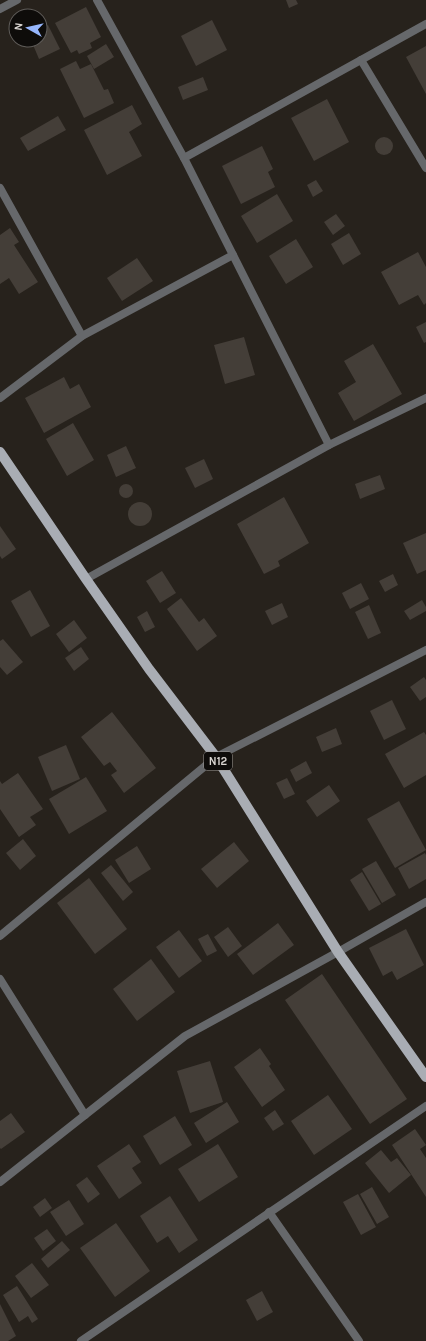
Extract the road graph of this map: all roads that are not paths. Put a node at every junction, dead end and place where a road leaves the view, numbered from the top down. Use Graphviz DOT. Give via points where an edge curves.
graph roads {
  1 [pos="17,0"];
  2 [pos="97,0"];
  3 [pos="0,9"];
  4 [pos="426,24"];
  5 [pos="361,60"];
  6 [pos="184,158"];
  7 [pos="426,168"];
  8 [pos="0,188"];
  9 [pos="233,255"];
  10 [pos="82,336"];
  11 [pos="0,398"];
  12 [pos="426,398"];
  13 [pos="329,445"];
  14 [pos="0,452"];
  15 [pos="86,579"];
  16 [pos="426,650"];
  17 [pos="216,757"];
  18 [pos="426,902"];
  19 [pos="0,936"];
  20 [pos="338,952"];
  21 [pos="0,979"];
  22 [pos="426,1077"];
  23 [pos="426,1106"];
  24 [pos="85,1115"];
  25 [pos="0,1182"];
  26 [pos="269,1212"];
  27 [pos="81,1341"];
  28 [pos="359,1341"];
  1 -- 3 [label="street"];
  2 -- 6 [label="street"];
  4 -- 5 [label="street"];
  5 -- 6 [label="street"];
  5 -- 7 [label="street"];
  6 -- 9 [label="street"];
  8 -- 10 [label="street"];
  9 -- 10 [label="street"];
  9 -- 13 [label="street"];
  10 -- 11 [label="street"];
  12 -- 13 [label="street"];
  13 -- 15 [label="street"];
  14 -- 15 [label="main road, N12"];
  15 -- 17 [label="main road, N12" via="149,669"];
  16 -- 17 [label="street"];
  17 -- 19 [label="street"];
  17 -- 20 [label="main road, N12"];
  18 -- 20 [label="street"];
  20 -- 22 [label="main road, N12"];
  20 -- 24 [label="street" via="185,1036"];
  21 -- 24 [label="street"];
  23 -- 26 [label="street"];
  24 -- 25 [label="street"];
  26 -- 27 [label="street"];
  26 -- 28 [label="street"];
}
